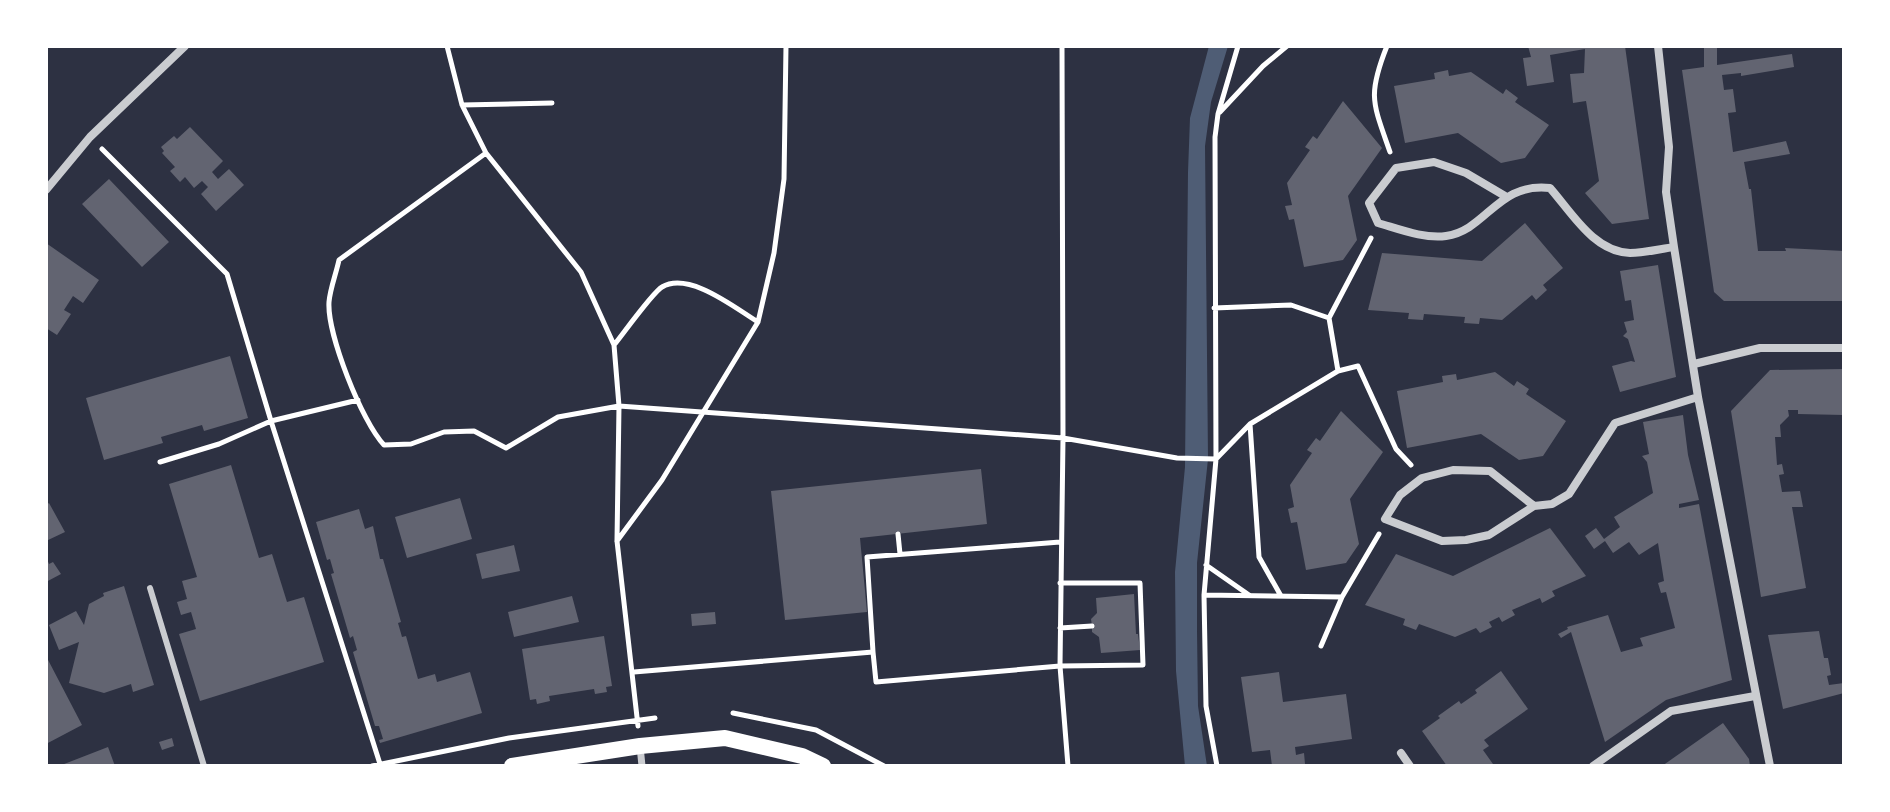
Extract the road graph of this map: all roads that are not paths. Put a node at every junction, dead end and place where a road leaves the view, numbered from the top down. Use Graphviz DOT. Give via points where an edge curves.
graph roads {
  1 [pos="185,46"];
  2 [pos="1658,46"];
  3 [pos="46,190"];
  4 [pos="1505,196"];
  5 [pos="1674,247"];
  6 [pos="1844,348"];
  7 [pos="1694,364"];
  8 [pos="1698,397"];
  9 [pos="1534,506"];
  10 [pos="150,588"];
  11 [pos="1755,696"];
  12 [pos="640,746"];
  13 [pos="1401,753"];
  14 [pos="204,766"];
  15 [pos="512,766"];
  16 [pos="642,766"];
  17 [pos="823,766"];
  18 [pos="1410,766"];
  19 [pos="1593,766"];
  20 [pos="1770,766"];
  1 -- 3 [label="street" via="90,137"];
  2 -- 5 [label="street"];
  4 -- 4 [label="street" via="1434,162 1396,168 1369,203 1378,223 1447,236 1473,224"];
  4 -- 5 [label="street" via="1534,186 1550,188 1599,243 1614,251"];
  5 -- 7 [label="street"];
  6 -- 7 [label="street" via="1760,348"];
  7 -- 8 [label="street"];
  8 -- 9 [label="street" via="1615,423 1569,494"];
  8 -- 11 [label="street"];
  9 -- 9 [label="street" via="1490,471 1453,470 1422,478 1400,495 1385,519 1442,541 1466,540 1489,535"];
  10 -- 14 [label="lane"];
  11 -- 19 [label="street" via="1671,711"];
  11 -- 20 [label="street"];
  12 -- 15 [label="main road"];
  12 -- 16 [label="street"];
  12 -- 17 [label="main road" via="725,738"];
  13 -- 18 [label="street"];
}
